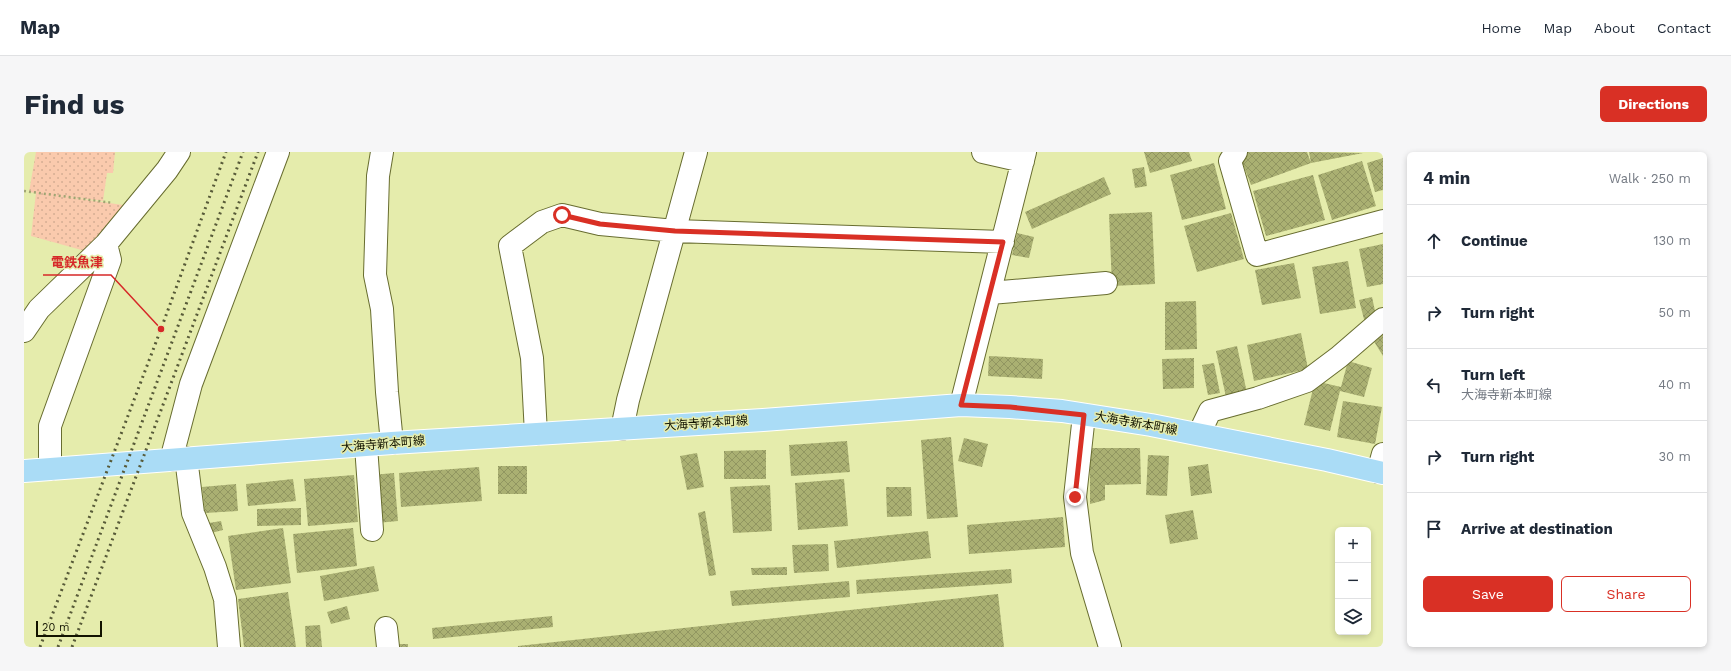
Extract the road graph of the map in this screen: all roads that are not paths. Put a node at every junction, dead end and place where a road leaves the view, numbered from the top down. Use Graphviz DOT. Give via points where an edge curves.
graph roads {
  1 [pos="179,152"];
  2 [pos="278,152"];
  3 [pos="382,152"];
  4 [pos="696,152"];
  5 [pos="983,152"];
  6 [pos="1236,152"];
  7 [pos="1024,157"];
  8 [pos="1383,221"];
  9 [pos="675,231"];
  10 [pos="1003,242"];
  11 [pos="106,244"];
  12 [pos="1106,283"];
  13 [pos="990,293"];
  14 [pos="1383,319"];
  15 [pos="24,330"];
  16 [pos="961,405"];
  17 [pos="1084,415"];
  18 [pos="622,429"];
  19 [pos="536,434"];
  20 [pos="1199,434"];
  21 [pos="392,443"];
  22 [pos="366,446"];
  23 [pos="179,459"];
  24 [pos="1381,466"];
  25 [pos="50,469"];
  26 [pos="24,471"];
  27 [pos="372,530"];
  28 [pos="229,647"];
  29 [pos="1110,647"];
  1 -- 11 [label="street"];
  2 -- 23 [label="street" via="191,384"];
  3 -- 21 [label="street" via="378,176 375,274 382,309"];
  4 -- 9 [label="street"];
  5 -- 7 [label="street"];
  6 -- 8 [label="street" via="1230,161 1257,255"];
  7 -- 10 [label="street"];
  9 -- 10 [label="street"];
  9 -- 18 [label="street"];
  9 -- 19 [label="street" via="600,224 562,215 542,222 510,246 532,358"];
  10 -- 13 [label="street"];
  11 -- 15 [label="street" via="39,309"];
  11 -- 25 [label="street" via="110,260 50,426"];
  12 -- 13 [label="street"];
  13 -- 16 [label="street"];
  14 -- 20 [label="street" via="1307,381 1210,411"];
  16 -- 17 [label="main road, 大海寺新本町線"];
  16 -- 18 [label="main road, 大海寺新本町線"];
  17 -- 20 [label="main road, 大海寺新本町線"];
  17 -- 29 [label="street" via="1075,497 1082,553"];
  18 -- 19 [label="main road, 大海寺新本町線"];
  19 -- 21 [label="main road, 大海寺新本町線"];
  20 -- 24 [label="main road, 大海寺新本町線"];
  21 -- 22 [label="main road, 大海寺新本町線"];
  22 -- 23 [label="main road, 大海寺新本町線"];
  22 -- 27 [label="street"];
  23 -- 25 [label="main road, 大海寺新本町線"];
  23 -- 28 [label="street" via="193,513 225,599"];
  25 -- 26 [label="main road, 大海寺新本町線"];
}
